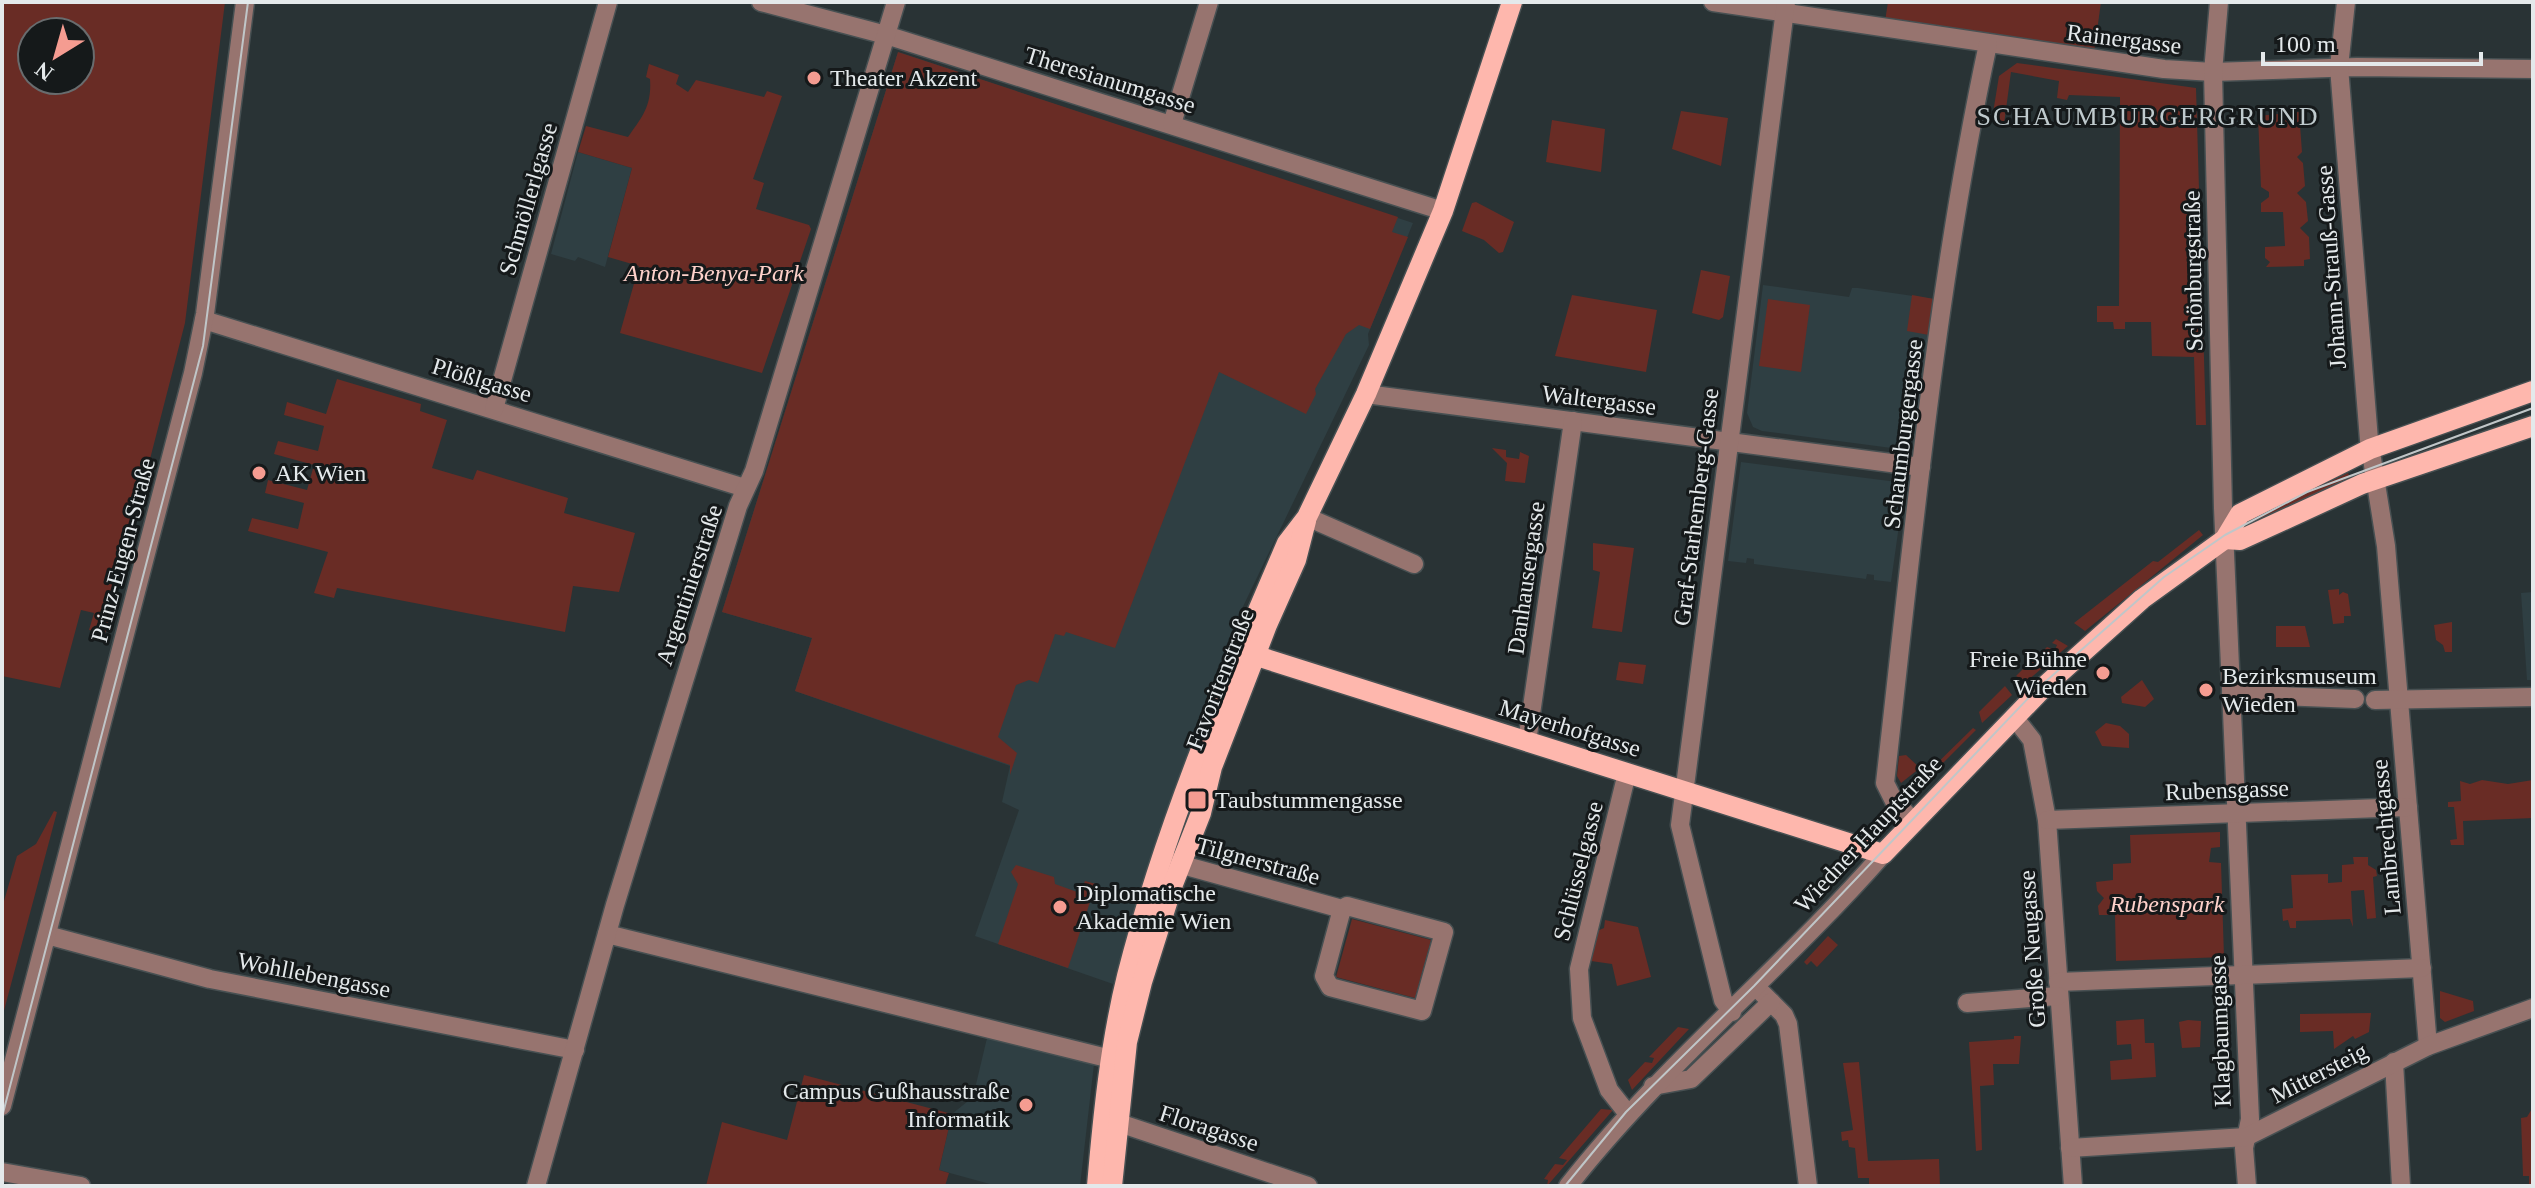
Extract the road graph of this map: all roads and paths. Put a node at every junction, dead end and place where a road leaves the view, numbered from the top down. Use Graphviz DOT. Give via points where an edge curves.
graph roads {
  1 [pos="245,2"];
  2 [pos="608,2"];
  3 [pos="761,2"];
  4 [pos="896,2"];
  5 [pos="1209,2"];
  6 [pos="1512,2"];
  7 [pos="1713,2"];
  8 [pos="2219,2"];
  9 [pos="2346,2"];
  10 [pos="1786,8"];
  11 [pos="886,35"];
  12 [pos="1988,44"];
  13 [pos="2339,67"];
  14 [pos="2213,72"];
  15 [pos="2532,73"];
  16 [pos="1172,124"];
  17 [pos="1435,208"];
  18 [pos="204,320"];
  19 [pos="2533,391"];
  20 [pos="1366,394"];
  21 [pos="494,409"];
  22 [pos="1573,421"];
  23 [pos="2533,426"];
  24 [pos="1730,441"];
  25 [pos="2370,449"];
  26 [pos="1921,467"];
  27 [pos="2376,479"];
  28 [pos="745,488"];
  29 [pos="1307,517"];
  30 [pos="2225,539"];
  31 [pos="1414,564"];
  32 [pos="1248,654"];
  33 [pos="2231,694"];
  34 [pos="2398,697"];
  35 [pos="2533,697"];
  36 [pos="2355,699"];
  37 [pos="2375,700"];
  38 [pos="2014,717"];
  39 [pos="1527,742"];
  40 [pos="1627,773"];
  41 [pos="1683,789"];
  42 [pos="2408,807"];
  43 [pos="2237,812"];
  44 [pos="2047,820"];
  45 [pos="1914,822"];
  46 [pos="1883,854"];
  47 [pos="1161,859"];
  48 [pos="1182,865"];
  49 [pos="1342,909"];
  50 [pos="607,934"];
  51 [pos="47,935"];
  52 [pos="2422,968"];
  53 [pos="2242,973"];
  54 [pos="1757,988"];
  55 [pos="2058,989"];
  56 [pos="1771,1002"];
  57 [pos="1967,1003"];
  58 [pos="2533,1008"];
  59 [pos="1732,1012"];
  60 [pos="2428,1046"];
  61 [pos="575,1050"];
  62 [pos="1111,1059"];
  63 [pos="2394,1062"];
  64 [pos="1653,1086"];
  65 [pos="1114,1096"];
  66 [pos="2,1103"];
  67 [pos="1628,1114"];
  68 [pos="1119,1123"];
  69 [pos="2246,1137"];
  70 [pos="2070,1148"];
  71 [pos="2,1172"];
  72 [pos="81,1186"];
  73 [pos="536,1186"];
  74 [pos="1097,1186"];
  75 [pos="1112,1186"];
  76 [pos="1308,1186"];
  77 [pos="1568,1186"];
  78 [pos="1808,1186"];
  79 [pos="2073,1186"];
  80 [pos="2247,1186"];
  81 [pos="2401,1186"];
  1 -- 18 [label="street, Prinz-Eugen-Straße"];
  2 -- 21 [label="street, Schmöllerlgasse"];
  3 -- 11 [label="street, Theresianumgasse"];
  4 -- 11 [label="street, Argentinierstraße"];
  5 -- 16 [label="street"];
  6 -- 17 [label="main road, Favoritenstraße"];
  7 -- 10 [label="street, Rainergasse"];
  8 -- 14 [label="street, Schönburgstraße"];
  9 -- 13 [label="street, Johann-Strauß-Gasse"];
  10 -- 12 [label="street, Rainergasse"];
  10 -- 24 [label="street, Graf-Starhemberg-Gasse"];
  11 -- 16 [label="street, Theresianumgasse"];
  11 -- 28 [label="street, Argentinierstraße"];
  12 -- 14 [label="street, Rainergasse" via="2094,62"];
  12 -- 26 [label="street, Schaumburgergasse" via="1962,165"];
  13 -- 14 [label="street, Rainergasse"];
  13 -- 15 [label="street, Rainergasse"];
  13 -- 25 [label="street, Johann-Strauß-Gasse"];
  14 -- 30 [label="street, Schönburgstraße"];
  16 -- 17 [label="street, Theresianumgasse"];
  17 -- 20 [label="main road, Favoritenstraße"];
  18 -- 21 [label="street, Plößlgasse"];
  18 -- 51 [label="street, Prinz-Eugen-Straße"];
  19 -- 25 [label="main road, Wiedner Hauptstraße"];
  20 -- 22 [label="street, Waltergasse"];
  20 -- 29 [label="main road, Favoritenstraße"];
  21 -- 28 [label="street, Plößlgasse"];
  22 -- 24 [label="street, Waltergasse"];
  22 -- 39 [label="street, Danhausergasse"];
  23 -- 27 [label="main road, Wiedner Hauptstraße"];
  24 -- 26 [label="street, Waltergasse"];
  24 -- 41 [label="street, Graf-Starhemberg-Gasse"];
  25 -- 27 [label="street, Johann-Strauß-Gasse"];
  25 -- 30 [label="main road, Wiedner Hauptstraße" via="2246,511"];
  26 -- 45 [label="street, Schaumburgergasse" via="1885,783"];
  27 -- 30 [label="main road, Wiedner Hauptstraße" via="2240,540"];
  27 -- 34 [label="street, Lambrechtgasse"];
  28 -- 50 [label="street, Argentinierstraße"];
  29 -- 31 [label="street"];
  29 -- 32 [label="main road, Favoritenstraße" via="1296,560"];
  30 -- 33 [label="street, Klagbaumgasse"];
  30 -- 38 [label="main road, Wiedner Hauptstraße" via="2142,599"];
  32 -- 39 [label="main road, Mayerhofgasse"];
  32 -- 47 [label="main road, Favoritenstraße" via="1218,703"];
  32 -- 48 [label="main road, Favoritenstraße"];
  33 -- 36 [label="street"];
  33 -- 43 [label="street, Klagbaumgasse"];
  34 -- 35 [label="street"];
  34 -- 37 [label="street"];
  34 -- 42 [label="street, Lambrechtgasse"];
  38 -- 44 [label="street, Große Neugasse" via="2032,740"];
  38 -- 45 [label="main road, Wiedner Hauptstraße"];
  39 -- 40 [label="main road, Mayerhofgasse"];
  40 -- 41 [label="main road, Mayerhofgasse"];
  40 -- 67 [label="street, Schlüsselgasse" via="1579,969 1582,1018 1609,1090"];
  41 -- 46 [label="main road, Mayerhofgasse"];
  41 -- 59 [label="street, Graf-Starhemberg-Gasse" via="1680,825 1688,869 1723,1000"];
  42 -- 43 [label="street, Rubensgasse"];
  42 -- 52 [label="street, Lambrechtgasse"];
  43 -- 44 [label="street, Rubensgasse"];
  43 -- 53 [label="street, Klagbaumgasse"];
  44 -- 55 [label="street, Große Neugasse"];
  45 -- 46 [label="main road, Wiedner Hauptstraße"];
  46 -- 54 [label="street, Wiedner Hauptstraße"];
  47 -- 48 [label="street, Tilgnerstraße"];
  47 -- 62 [label="main road, Favoritenstraße" via="1127,977"];
  48 -- 49 [label="street, Tilgnerstraße"];
  48 -- 65 [label="main road, Favoritenstraße" via="1142,982"];
  49 -- 49 [label="street, Tilgnerstraße" via="1324,976 1330,987 1422,1011 1444,932 1347,906"];
  50 -- 61 [label="street, Argentinierstraße"];
  50 -- 62 [label="street"];
  51 -- 61 [label="street, Wohllebengasse" via="210,979"];
  51 -- 66 [label="street, Prinz-Eugen-Straße"];
  52 -- 53 [label="street"];
  52 -- 60 [label="street, Lambrechtgasse"];
  53 -- 55 [label="street"];
  53 -- 69 [label="street, Klagbaumgasse" via="2250,1119"];
  54 -- 56 [label="street"];
  54 -- 59 [label="street, Wiedner Hauptstraße"];
  55 -- 57 [label="street"];
  55 -- 70 [label="street, Große Neugasse"];
  56 -- 64 [label="street" via="1691,1079"];
  56 -- 78 [label="street" via="1788,1024"];
  58 -- 60 [label="street, Mittersteig"];
  59 -- 64 [label="street, Wiedner Hauptstraße"];
  60 -- 63 [label="street, Mittersteig"];
  61 -- 73 [label="street, Argentinierstraße"];
  62 -- 65 [label="main road, Favoritenstraße"];
  63 -- 69 [label="street, Mittersteig"];
  63 -- 81 [label="street"];
  64 -- 67 [label="street, Wiedner Hauptstraße"];
  65 -- 68 [label="main road, Favoritenstraße"];
  65 -- 74 [label="main road, Favoritenstraße"];
  67 -- 77 [label="street, Wiedner Hauptstraße"];
  68 -- 75 [label="main road, Favoritenstraße"];
  68 -- 76 [label="street, Floragasse"];
  69 -- 70 [label="street, Mittersteig"];
  69 -- 80 [label="street, Klagbaumgasse"];
  70 -- 79 [label="street, Große Neugasse"];
  71 -- 72 [label="street"];
}
